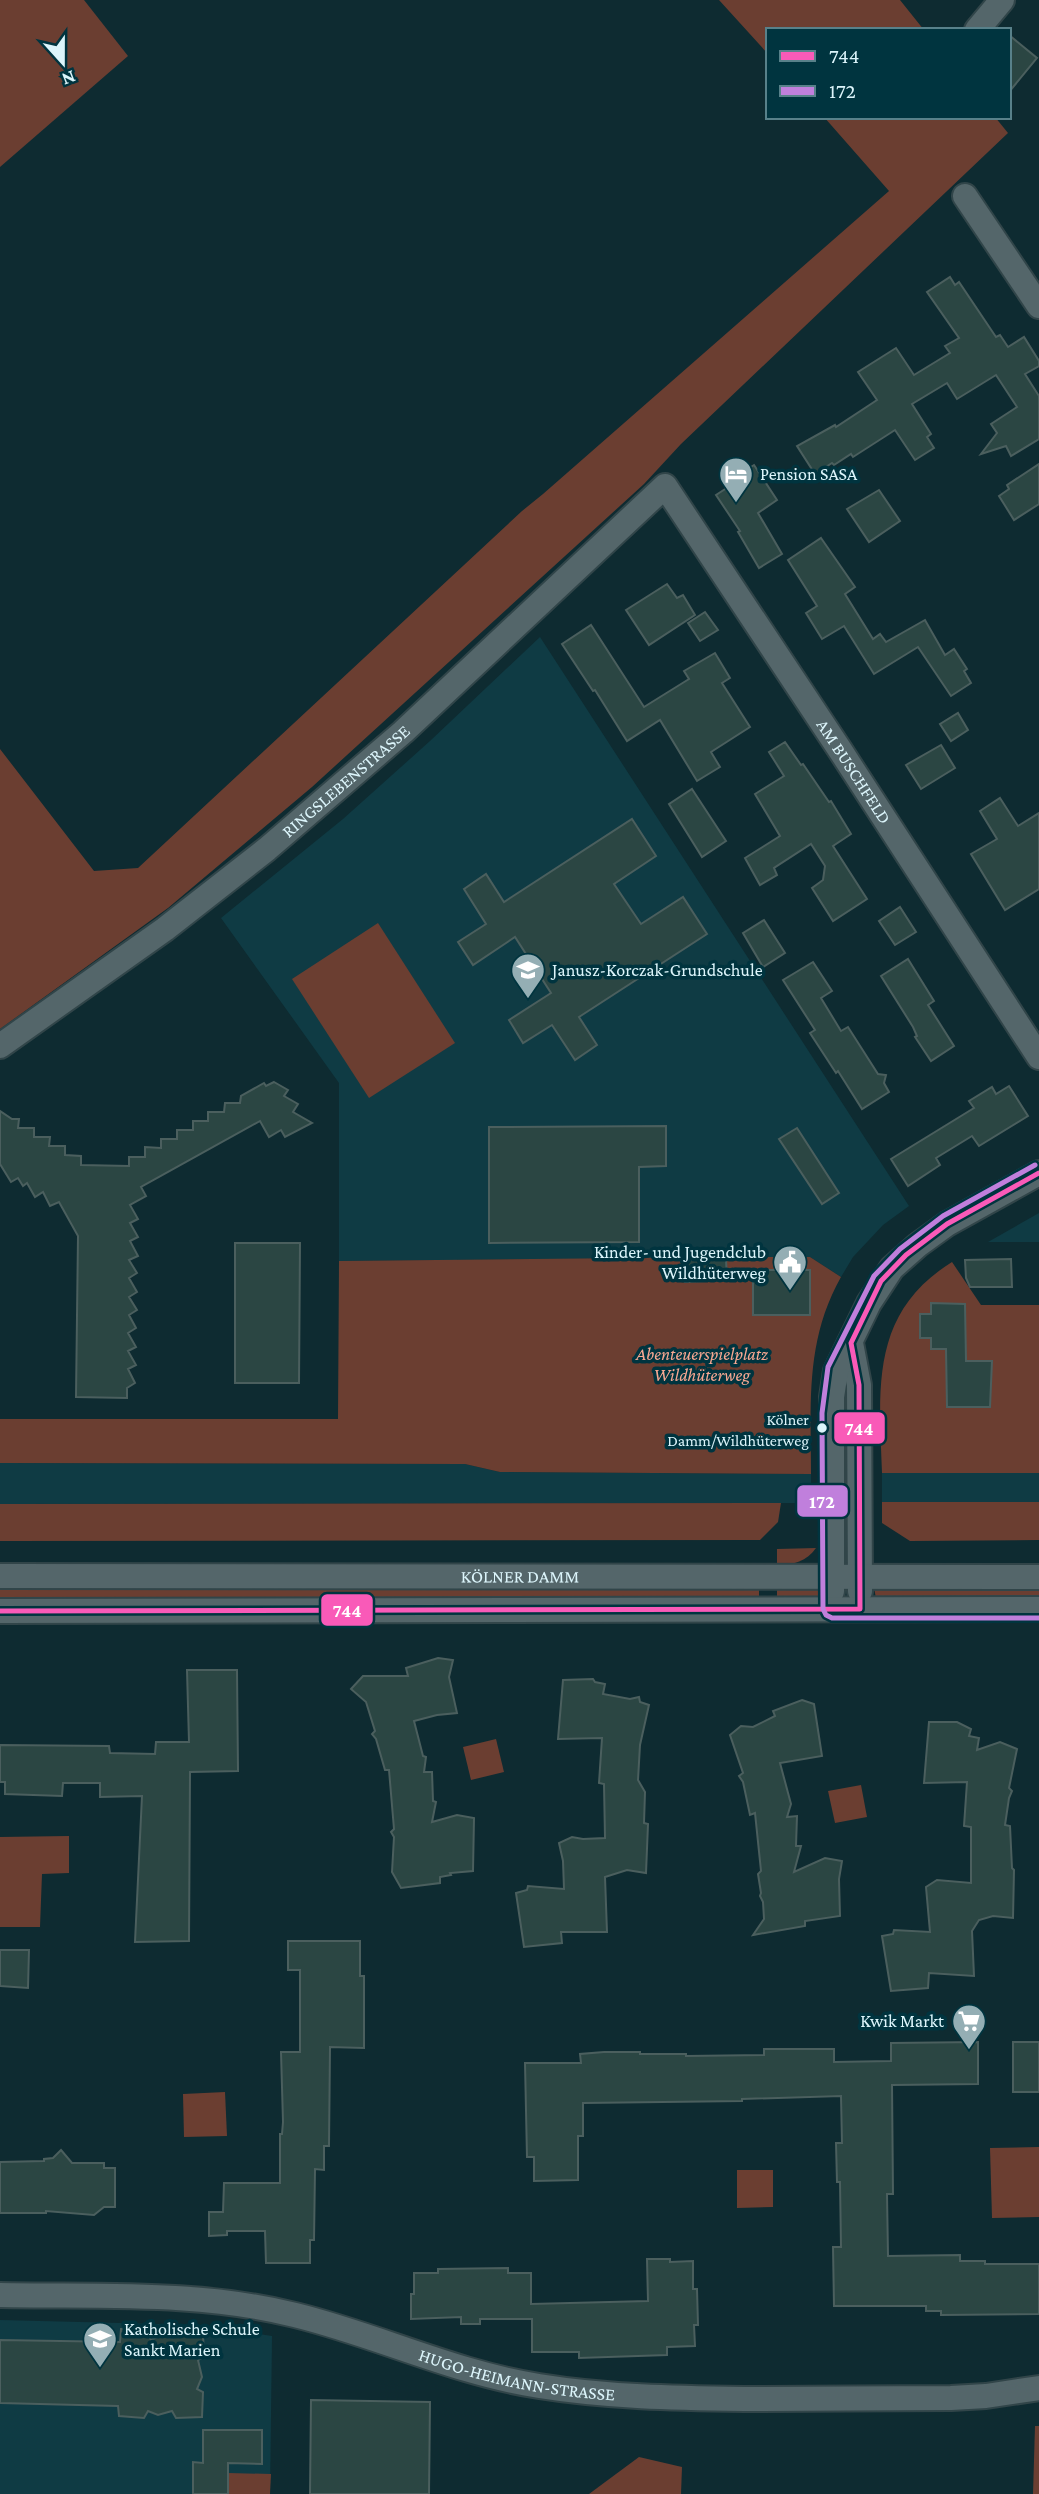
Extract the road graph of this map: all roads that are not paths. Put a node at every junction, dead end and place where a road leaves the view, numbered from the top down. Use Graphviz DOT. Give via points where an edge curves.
graph roads {
  1 [pos="1002,0"];
  2 [pos="979,28"];
  3 [pos="965,196"];
  4 [pos="1039,306"];
  5 [pos="665,486"];
  6 [pos="0,1046"];
  7 [pos="1039,1057"];
  8 [pos="1039,1173"];
  9 [pos="851,1343"];
  10 [pos="0,1576"];
  11 [pos="832,1577"];
  12 [pos="860,1577"];
  13 [pos="1039,1577"];
  14 [pos="832,1609"];
  15 [pos="860,1609"];
  16 [pos="1039,1609"];
  17 [pos="0,1611"];
  18 [pos="0,2295"];
  19 [pos="1039,2388"];
  1 -- 2 [label="street"];
  3 -- 4 [label="street"];
  5 -- 6 [label="street, RINGSLEBENSTRASSE" via="403,732 267,849 165,929"];
  5 -- 7 [label="street, AM BUSCHFELD"];
  8 -- 9 [label="street" via="947,1224 906,1255 881,1281"];
  9 -- 11 [label="street" via="836,1371 831,1397"];
  9 -- 12 [label="street" via="859,1385"];
  10 -- 11 [label="street, KÖLNER DAMM"];
  11 -- 12 [label="street, KÖLNER DAMM"];
  11 -- 14 [label="street"];
  12 -- 13 [label="street, KÖLNER DAMM"];
  12 -- 15 [label="street"];
  14 -- 15 [label="street, KÖLNER DAMM"];
  14 -- 17 [label="street, KÖLNER DAMM"];
  15 -- 16 [label="street, KÖLNER DAMM"];
  18 -- 19 [label="street, HUGO-HEIMANN-STRASSE" via="180,2299 259,2308 320,2321 484,2374 611,2396 951,2398"];
}
